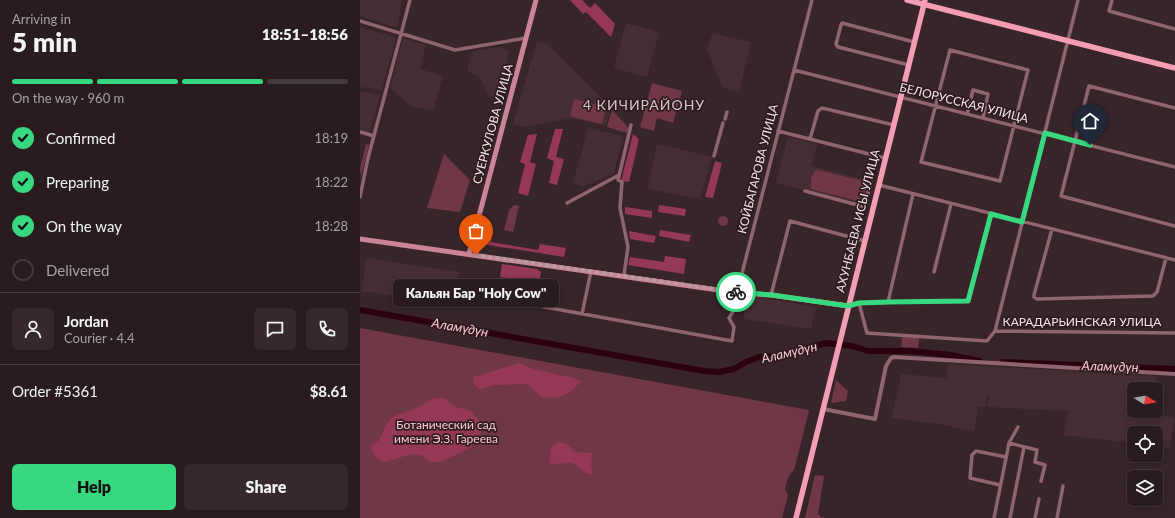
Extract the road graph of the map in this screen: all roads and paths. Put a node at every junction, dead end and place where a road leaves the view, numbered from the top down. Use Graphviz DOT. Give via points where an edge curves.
graph roads {
  1 [pos="410,0"];
  2 [pos="536,0"];
  3 [pos="812,0"];
  4 [pos="907,0"];
  5 [pos="1078,0"];
  6 [pos="1112,0"];
  7 [pos="924,2"];
  8 [pos="360,21"];
  9 [pos="1175,29"];
  10 [pos="402,34"];
  11 [pos="526,38"];
  12 [pos="1068,41"];
  13 [pos="914,42"];
  14 [pos="909,64"];
  15 [pos="1175,68"];
  16 [pos="794,70"];
  17 [pos="901,97"];
  18 [pos="936,106"];
  19 [pos="1175,108"];
  20 [pos="727,112"];
  21 [pos="967,114"];
  22 [pos="983,118"];
  23 [pos="725,119"];
  24 [pos="723,123"];
  25 [pos="631,125"];
  26 [pos="894,125"];
  27 [pos="1014,127"];
  28 [pos="778,131"];
  29 [pos="360,132"];
  30 [pos="1045,133"];
  31 [pos="374,136"];
  32 [pos="810,139"];
  33 [pos="1075,141"];
  34 [pos="714,156"];
  35 [pos="886,158"];
  36 [pos="1175,167"];
  37 [pos="619,175"];
  38 [pos="871,180"];
  39 [pos="879,186"];
  40 [pos="805,191"];
  41 [pos="914,194"];
  42 [pos="360,197"];
  43 [pos="567,203"];
  44 [pos="951,204"];
  45 [pos="991,214"];
  46 [pos="1022,222"];
  47 [pos="1175,226"];
  48 [pos="1052,229"];
  49 [pos="360,238"];
  50 [pos="865,241"];
  51 [pos="470,254"];
  52 [pos="1166,258"];
  53 [pos="1175,260"];
  54 [pos="591,271"];
  55 [pos="934,272"];
  56 [pos="624,275"];
  57 [pos="739,293"];
  58 [pos="772,295"];
  59 [pos="517,302"];
  60 [pos="888,302"];
  61 [pos="859,303"];
  62 [pos="848,306"];
  63 [pos="582,314"];
  64 [pos="995,331"];
  65 [pos="1175,333"];
  66 [pos="1175,374"];
  67 [pos="823,409"];
  68 [pos="1018,427"];
  69 [pos="1009,443"];
  70 [pos="1024,447"];
  71 [pos="1006,457"];
  72 [pos="1041,481"];
  73 [pos="1000,485"];
  74 [pos="1063,486"];
  75 [pos="1039,499"];
  76 [pos="796,518"];
  77 [pos="994,518"];
  78 [pos="1010,518"];
  79 [pos="1035,518"];
  80 [pos="1057,518"];
  1 -- 10 [label="street"];
  2 -- 11 [label="main road, СУЕРКУЛОВА УЛИЦА"];
  3 -- 16 [label="street, КОЙБАГАРОВА УЛИЦА"];
  4 -- 7 [label="main road"];
  5 -- 12 [label="street"];
  6 -- 9 [label="street" via="1109,11"];
  7 -- 12 [label="main road"];
  7 -- 13 [label="main road, АХУНБАЕВА ИСЫ УЛИЦА"];
  8 -- 10 [label="street"];
  10 -- 11 [label="street" via="455,50"];
  10 -- 31 [label="street"];
  11 -- 51 [label="main road, СУЕРКУЛОВА УЛИЦА"];
  12 -- 15 [label="main road"];
  12 -- 30 [label="street"];
  13 -- 14 [label="main road, АХУНБАЕВА ИСЫ УЛИЦА"];
  13 -- 14 [label="street" via="840,25 836,44 838,47"];
  14 -- 17 [label="main road, АХУНБАЕВА ИСЫ УЛИЦА"];
  16 -- 17 [label="street, БЕЛОРУССКАЯ УЛИЦА"];
  16 -- 28 [label="street, КОЙБАГАРОВА УЛИЦА"];
  17 -- 18 [label="street, БЕЛОРУССКАЯ УЛИЦА"];
  17 -- 26 [label="main road, АХУНБАЕВА ИСЫ УЛИЦА"];
  18 -- 21 [label="street, БЕЛОРУССКАЯ УЛИЦА"];
  18 -- 27 [label="street" via="921,162 1000,181"];
  18 -- 27 [label="street" via="950,50 1028,70"];
  19 -- 33 [label="street" via="1089,86"];
  20 -- 23 [label="street"];
  21 -- 22 [label="street, БЕЛОРУССКАЯ УЛИЦА"];
  21 -- 22 [label="street" via="973,90 988,94"];
  22 -- 27 [label="street, БЕЛОРУССКАЯ УЛИЦА"];
  24 -- 34 [label="street"];
  25 -- 37 [label="street"];
  26 -- 32 [label="street" via="822,108 818,111"];
  26 -- 35 [label="main road, АХУНБАЕВА ИСЫ УЛИЦА"];
  27 -- 30 [label="street, БЕЛОРУССКАЯ УЛИЦА"];
  28 -- 32 [label="street"];
  28 -- 57 [label="street, КОЙБАГАРОВА УЛИЦА"];
  29 -- 31 [label="street"];
  30 -- 33 [label="street, БЕЛОРУССКАЯ УЛИЦА"];
  30 -- 46 [label="street"];
  31 -- 42 [label="street"];
  32 -- 35 [label="street"];
  33 -- 36 [label="street, БЕЛОРУССКАЯ УЛИЦА"];
  33 -- 47 [label="street" via="1061,196"];
  35 -- 39 [label="main road, АХУНБАЕВА ИСЫ УЛИЦА"];
  37 -- 43 [label="street"];
  37 -- 56 [label="street" via="618,180 622,182 620,208 628,247"];
  38 -- 40 [label="street" via="865,207"];
  39 -- 41 [label="street"];
  39 -- 50 [label="main road, АХУНБАЕВА ИСЫ УЛИЦА"];
  41 -- 44 [label="street"];
  41 -- 60 [label="street"];
  44 -- 45 [label="street"];
  44 -- 55 [label="street"];
  45 -- 46 [label="street"];
  45 -- 60 [label="street" via="968,301"];
  46 -- 48 [label="street"];
  46 -- 64 [label="street"];
  48 -- 52 [label="street"];
  48 -- 52 [label="street" via="1034,295 1037,299 1153,296 1156,294"];
  49 -- 51 [label="main road"];
  50 -- 58 [label="street" via="790,221"];
  50 -- 62 [label="main road, АХУНБАЕВА ИСЫ УЛИЦА"];
  51 -- 54 [label="main road"];
  52 -- 53 [label="street"];
  54 -- 56 [label="main road"];
  54 -- 63 [label="street"];
  56 -- 57 [label="main road"];
  57 -- 58 [label="main road"];
  57 -- 63 [label="street, КОЙБАГАРОВА УЛИЦА" via="737,306 729,318 734,327 732,341"];
  58 -- 62 [label="main road"];
  59 -- 63 [label="street"];
  60 -- 61 [label="street"];
  61 -- 62 [label="street"];
  61 -- 64 [label="street, КАРАДАРЬИНСКАЯ УЛИЦА" via="867,333 986,341"];
  62 -- 67 [label="main road, АХУНБАЕВА ИСЫ УЛИЦА"];
  64 -- 65 [label="street, КАРАДАРЬИНСКАЯ УЛИЦА"];
  66 -- 67 [label="street" via="891,358 886,366 875,419"];
  67 -- 76 [label="main road, АХУНБАЕВА ИСЫ УЛИЦА"];
  68 -- 69 [label="street"];
  69 -- 70 [label="street"];
  69 -- 71 [label="street"];
  70 -- 72 [label="street" via="1037,450 1035,462 1044,465"];
  70 -- 78 [label="street"];
  71 -- 73 [label="street"];
  71 -- 73 [label="street" via="976,451 972,455 970,478"];
  73 -- 77 [label="street"];
  74 -- 80 [label="street"];
  75 -- 79 [label="street"];
}
